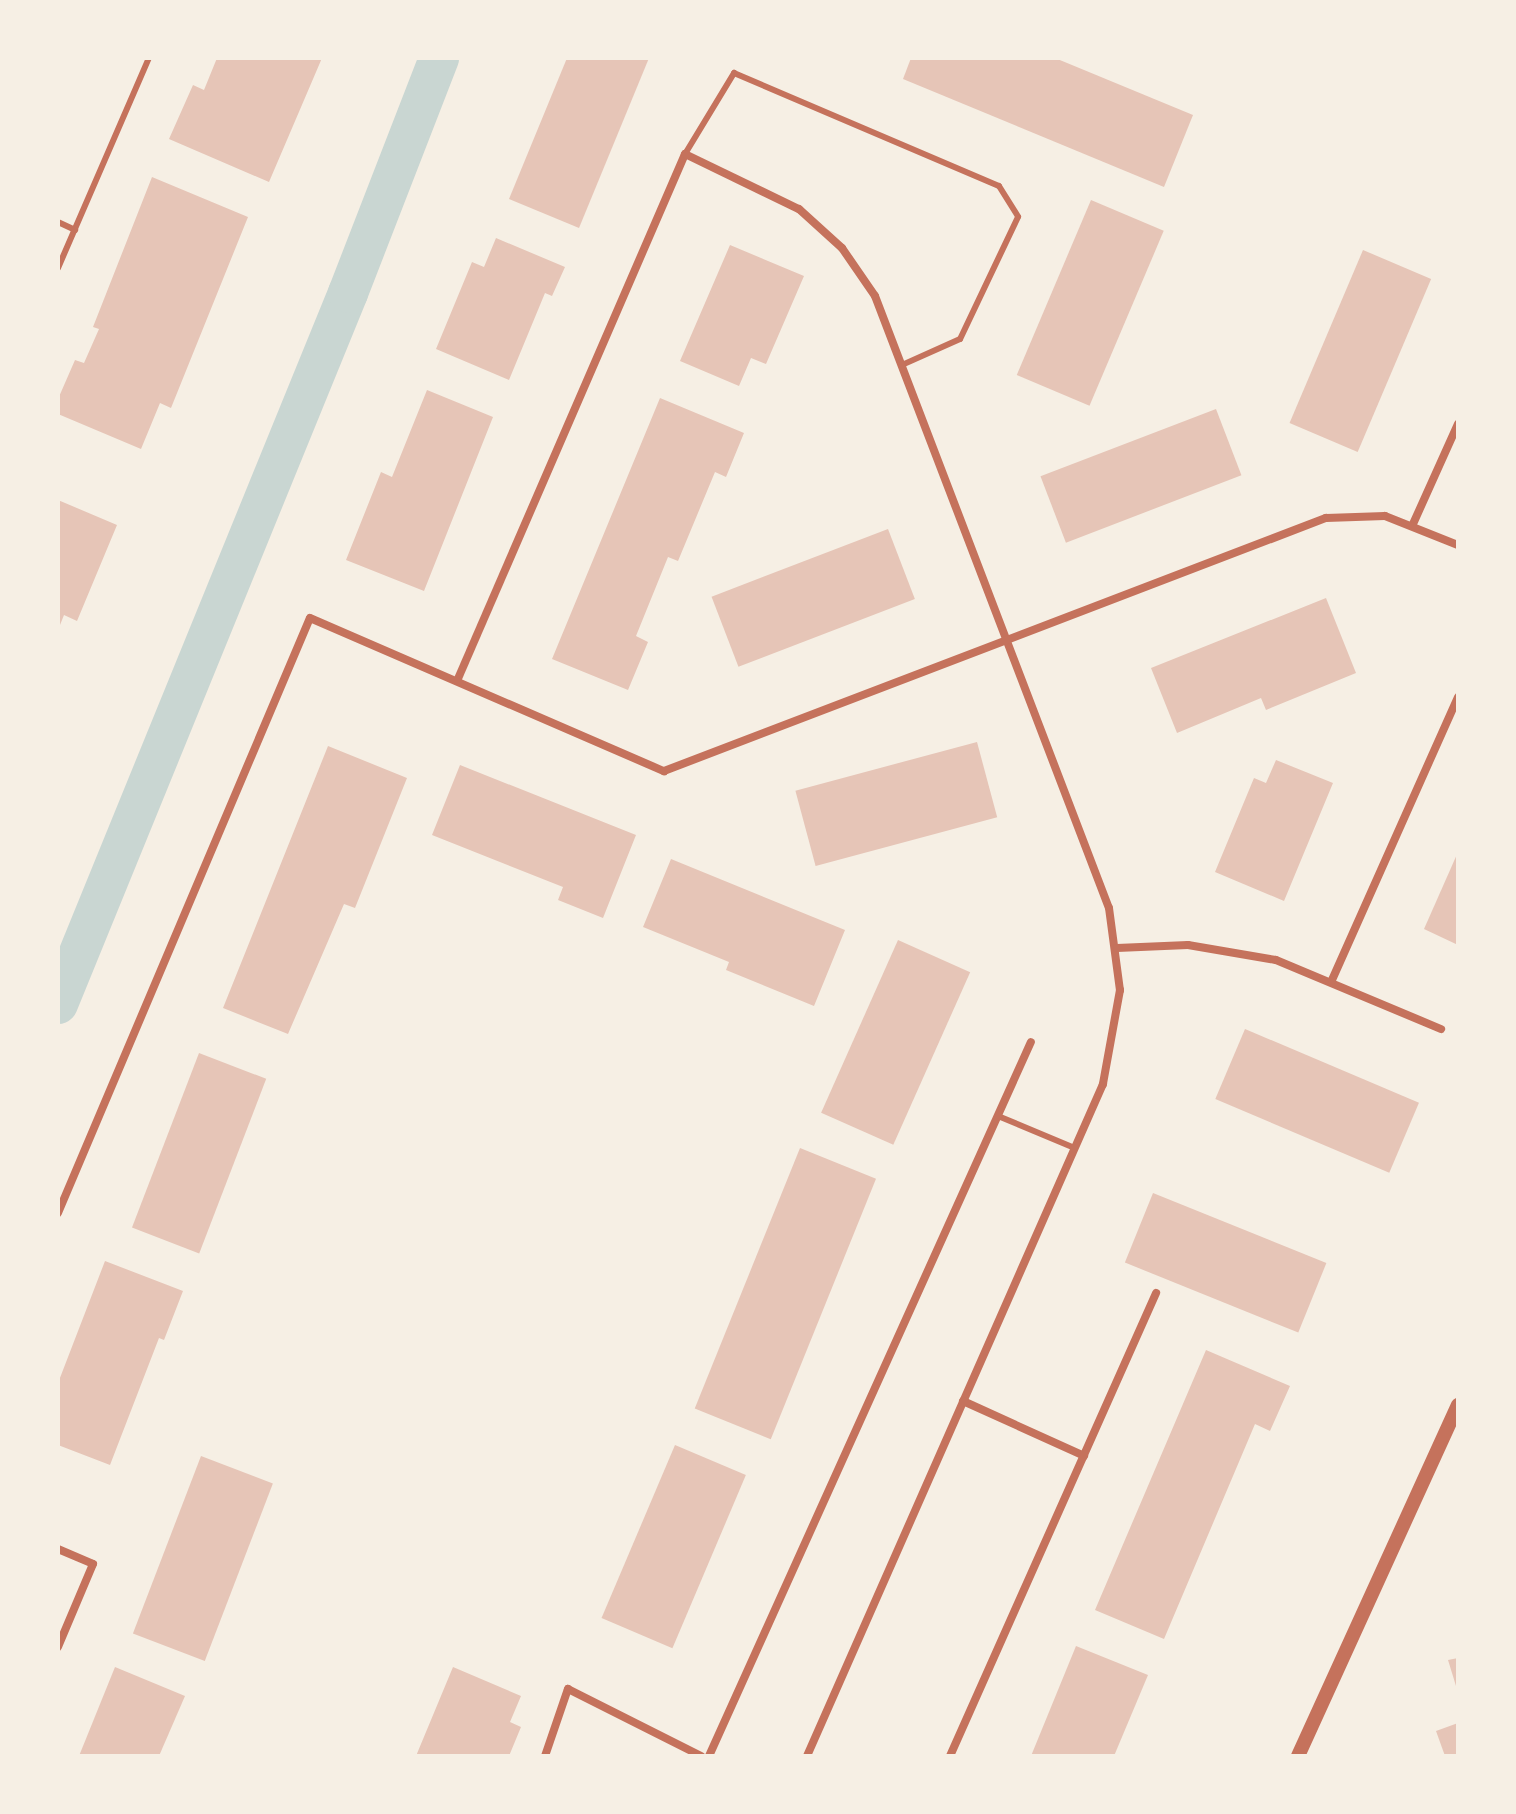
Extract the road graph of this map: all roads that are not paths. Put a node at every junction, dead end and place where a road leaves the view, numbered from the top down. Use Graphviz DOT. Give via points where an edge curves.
graph roads {
  1 [pos="149,58"];
  2 [pos="685,154"];
  3 [pos="58,222"];
  4 [pos="75,230"];
  5 [pos="58,268"];
  6 [pos="902,365"];
  7 [pos="1458,424"];
  8 [pos="1413,524"];
  9 [pos="1458,545"];
  10 [pos="1008,639"];
  11 [pos="457,681"];
  12 [pos="1458,697"];
  13 [pos="1117,948"];
  14 [pos="1332,980"];
  15 [pos="1441,1029"];
  16 [pos="1031,1042"];
  17 [pos="998,1116"];
  18 [pos="1075,1148"];
  19 [pos="58,1213"];
  20 [pos="1156,1293"];
  21 [pos="963,1401"];
  22 [pos="1458,1405"];
  23 [pos="1084,1456"];
  24 [pos="58,1549"];
  25 [pos="58,1647"];
  26 [pos="545,1756"];
  27 [pos="701,1756"];
  28 [pos="709,1756"];
  29 [pos="807,1756"];
  30 [pos="950,1756"];
  31 [pos="1298,1756"];
  1 -- 4 [label="lane"];
  2 -- 6 [label="street" via="774,194 822,228 875,296"];
  2 -- 6 [label="lane" via="734,73 999,186 1018,217 960,339"];
  2 -- 11 [label="street"];
  3 -- 4 [label="lane"];
  4 -- 5 [label="lane"];
  6 -- 10 [label="street"];
  7 -- 8 [label="street"];
  8 -- 9 [label="street"];
  8 -- 10 [label="street" via="1385,516 1326,518"];
  10 -- 11 [label="street" via="664,771"];
  10 -- 13 [label="street" via="1109,908"];
  11 -- 19 [label="street" via="310,618"];
  12 -- 14 [label="street"];
  13 -- 14 [label="street" via="1218,948 1276,960"];
  13 -- 18 [label="street" via="1120,990 1112,1053"];
  14 -- 15 [label="street"];
  16 -- 17 [label="street"];
  17 -- 18 [label="lane"];
  17 -- 28 [label="street"];
  18 -- 21 [label="street"];
  20 -- 23 [label="street"];
  21 -- 23 [label="street"];
  21 -- 29 [label="street"];
  22 -- 31 [label="street"];
  23 -- 30 [label="street"];
  24 -- 25 [label="street" via="93,1564"];
  26 -- 27 [label="street" via="568,1689"];
}
